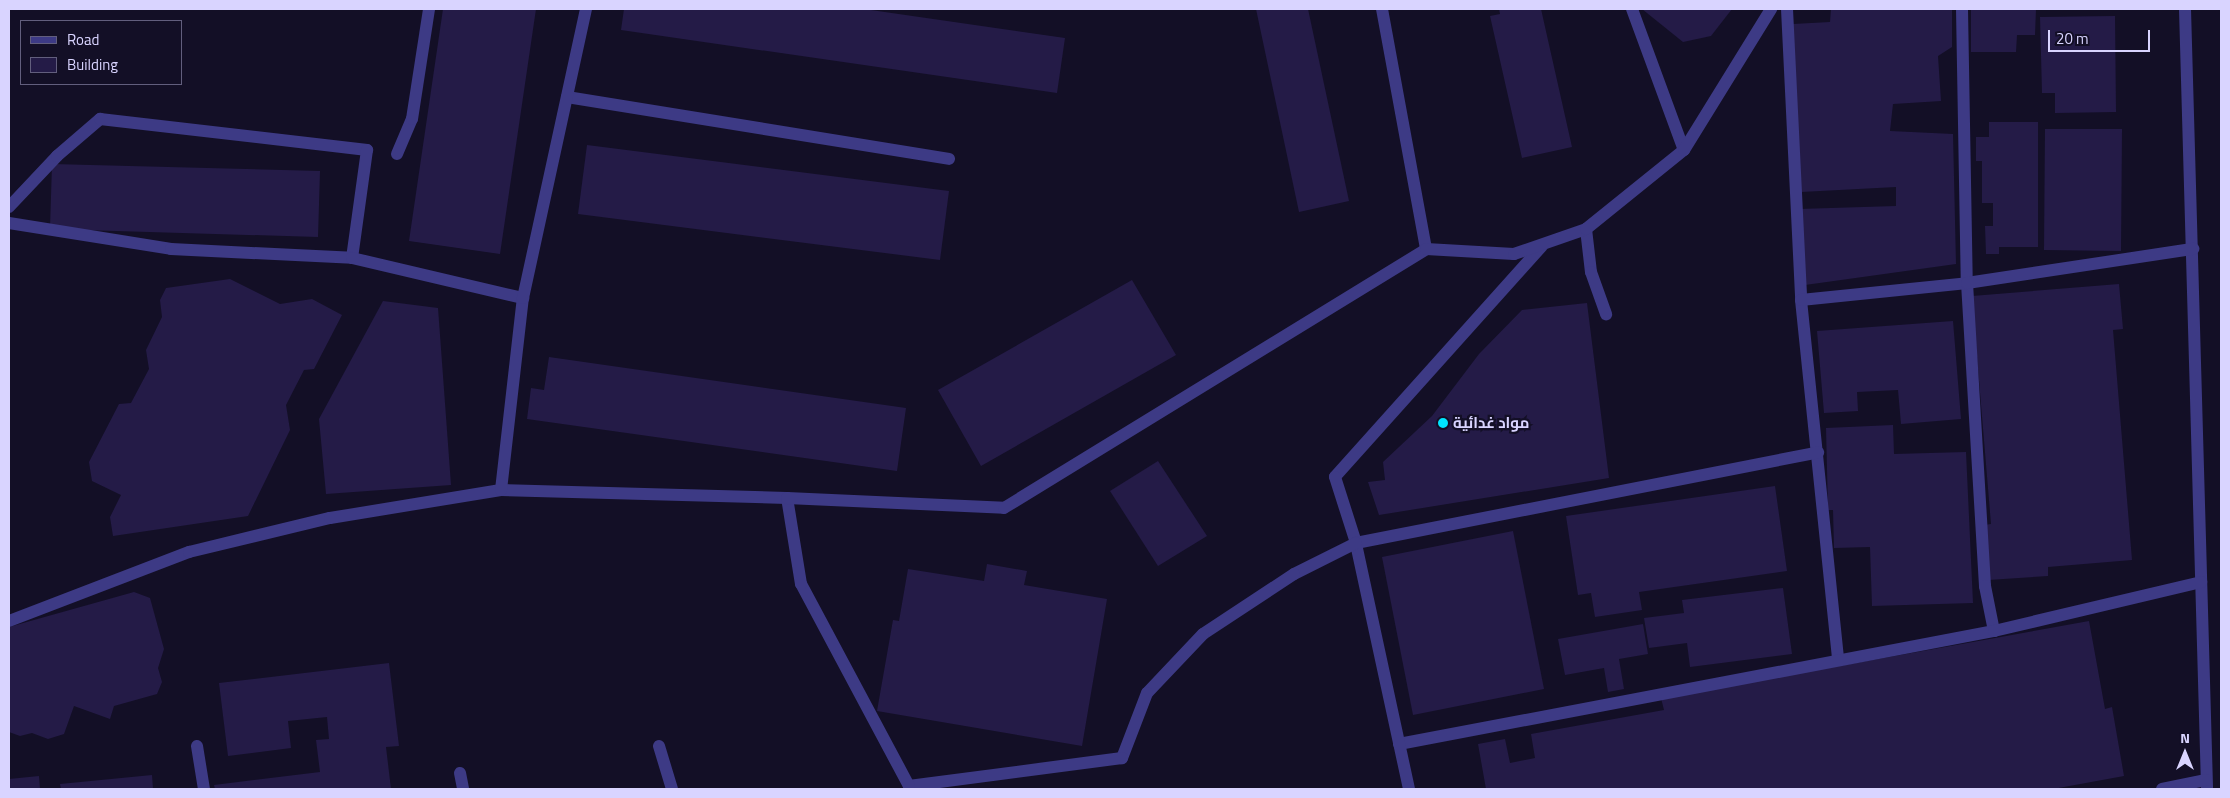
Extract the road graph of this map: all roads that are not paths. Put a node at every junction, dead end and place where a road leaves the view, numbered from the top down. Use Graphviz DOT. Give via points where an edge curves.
graph roads {
  1 [pos="429,9"];
  2 [pos="586,9"];
  3 [pos="1382,9"];
  4 [pos="1632,9"];
  5 [pos="1771,9"];
  6 [pos="1787,9"];
  7 [pos="1962,9"];
  8 [pos="2185,9"];
  9 [pos="567,97"];
  10 [pos="1684,150"];
  11 [pos="397,154"];
  12 [pos="950,159"];
  13 [pos="9,207"];
  14 [pos="9,223"];
  15 [pos="1586,229"];
  16 [pos="1544,244"];
  17 [pos="1426,249"];
  18 [pos="2193,249"];
  19 [pos="352,258"];
  20 [pos="1967,283"];
  21 [pos="523,298"];
  22 [pos="1802,300"];
  23 [pos="1606,314"];
  24 [pos="1818,452"];
  25 [pos="501,490"];
  26 [pos="787,498"];
  27 [pos="1356,543"];
  28 [pos="2201,582"];
  29 [pos="9,620"];
  30 [pos="1994,631"];
  31 [pos="1838,659"];
  32 [pos="1399,744"];
  33 [pos="197,746"];
  34 [pos="659,746"];
  35 [pos="460,773"];
  36 [pos="2206,784"];
  37 [pos="903,788"];
  38 [pos="204,789"];
  39 [pos="463,789"];
  40 [pos="672,789"];
  41 [pos="1409,789"];
  42 [pos="2162,789"];
  1 -- 11 [label="street" via="412,119"];
  2 -- 9 [label="street"];
  3 -- 17 [label="street"];
  4 -- 10 [label="street"];
  5 -- 10 [label="street"];
  6 -- 22 [label="street"];
  7 -- 20 [label="street"];
  8 -- 18 [label="street"];
  9 -- 12 [label="street"];
  9 -- 21 [label="street"];
  10 -- 15 [label="street"];
  13 -- 19 [label="street" via="57,156 100,119 367,150"];
  14 -- 19 [label="street" via="171,249"];
  15 -- 16 [label="street"];
  15 -- 23 [label="street" via="1591,272"];
  16 -- 17 [label="street" via="1514,254"];
  16 -- 27 [label="street" via="1335,477"];
  17 -- 26 [label="street" via="1004,508"];
  18 -- 20 [label="street"];
  18 -- 28 [label="street"];
  19 -- 21 [label="street"];
  20 -- 22 [label="street"];
  20 -- 30 [label="street" via="1985,586"];
  21 -- 25 [label="street"];
  22 -- 24 [label="street"];
  24 -- 27 [label="street"];
  24 -- 31 [label="street"];
  25 -- 26 [label="street"];
  25 -- 29 [label="street" via="330,518 189,552"];
  26 -- 37 [label="street" via="801,584"];
  27 -- 32 [label="street"];
  27 -- 37 [label="street" via="1294,574 1203,634 1147,693 1122,758"];
  28 -- 30 [label="street"];
  28 -- 36 [label="street"];
  30 -- 31 [label="street"];
  31 -- 32 [label="street"];
  32 -- 41 [label="street"];
  33 -- 38 [label="street"];
  34 -- 40 [label="street"];
  35 -- 39 [label="street"];
  36 -- 42 [label="street"];
}
